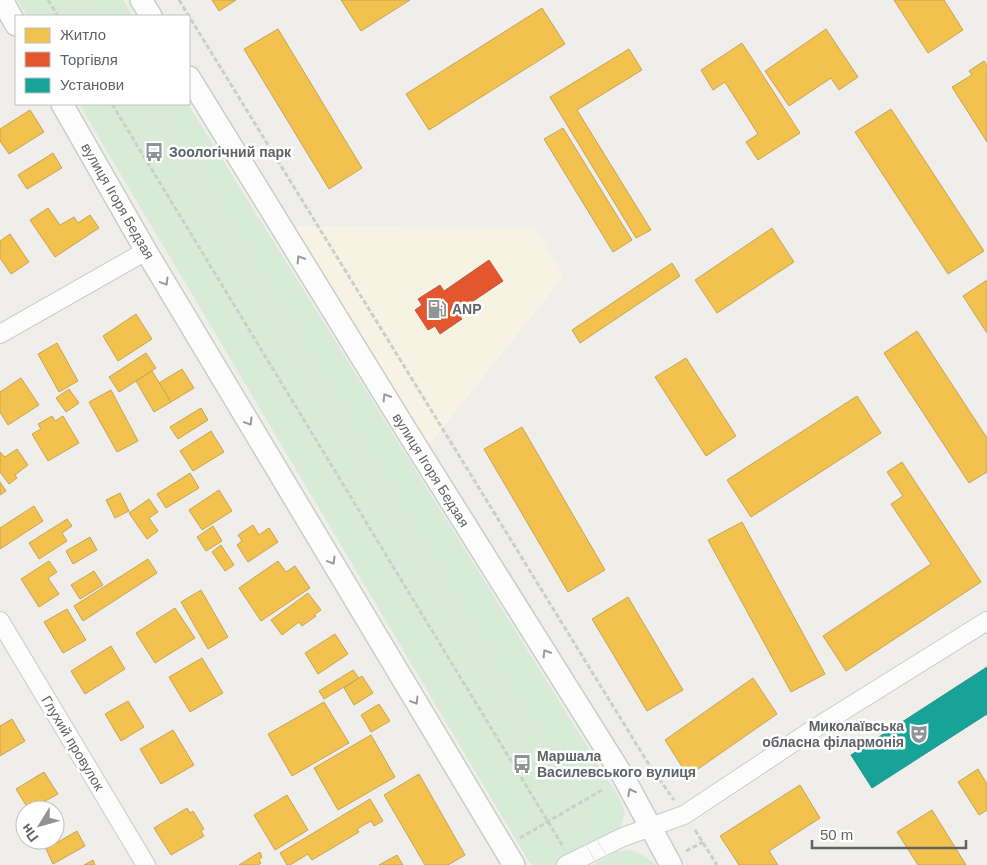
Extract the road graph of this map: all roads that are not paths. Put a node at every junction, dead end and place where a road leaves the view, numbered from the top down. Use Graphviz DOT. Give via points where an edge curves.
graph roads {
  1 [pos="2,0"];
  2 [pos="142,0"];
  3 [pos="150,15"];
  4 [pos="15,23"];
  5 [pos="190,79"];
  6 [pos="63,105"];
  7 [pos="146,251"];
  8 [pos="0,334"];
  9 [pos="0,621"];
  10 [pos="987,621"];
  11 [pos="650,827"];
  12 [pos="566,859"];
  13 [pos="677,859"];
  14 [pos="146,865"];
  15 [pos="514,865"];
  1 -- 4 [label="street"];
  2 -- 3 [label="street"];
  11 -- 5 [label="street, вулиця Ігоря Бедзая, one-way" via="624,778"];
  6 -- 7 [label="street, вулиця Ігоря Бедзая"];
  7 -- 8 [label="street"];
  7 -- 15 [label="street, вулиця Ігоря Бедзая, one-way"];
  9 -- 14 [label="street, Глухий провулок"];
  10 -- 11 [label="street" via="684,815"];
  11 -- 12 [label="street"];
  11 -- 13 [label="street, вулиця Ігоря Бедзая"];
}
